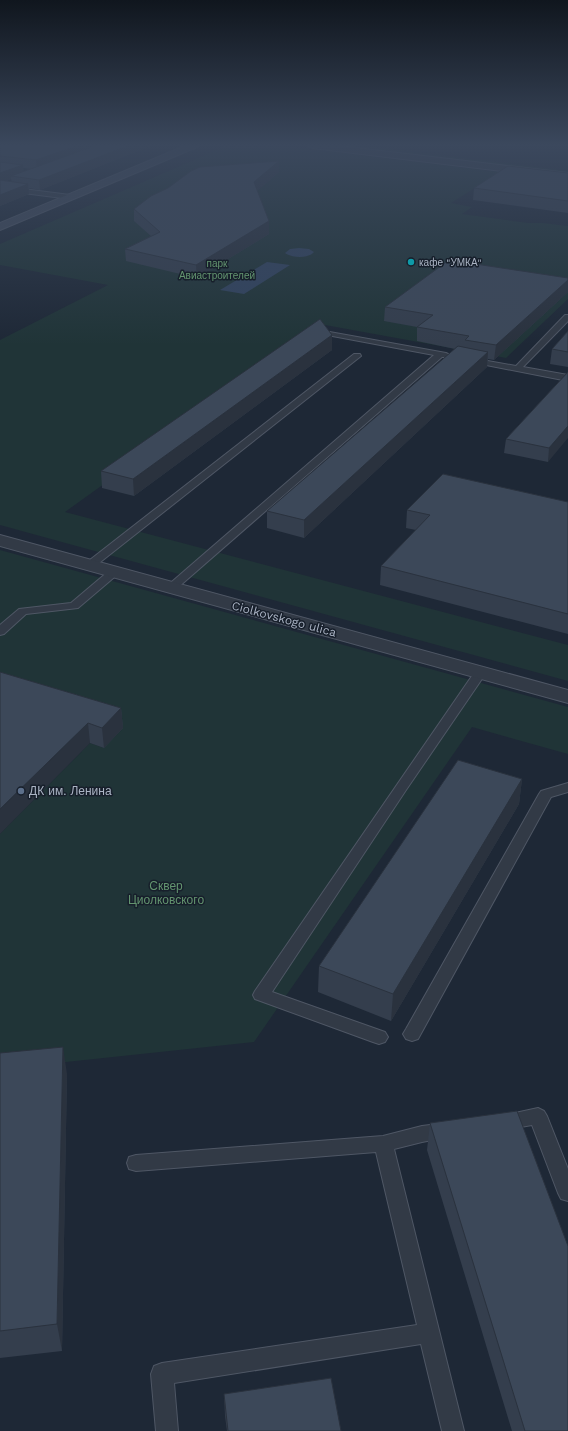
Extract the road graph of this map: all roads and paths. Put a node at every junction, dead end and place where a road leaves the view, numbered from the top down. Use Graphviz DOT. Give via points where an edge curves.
graph roads {
  1 [pos="36,212"];
  2 [pos="0,227"];
  3 [pos="568,317"];
  4 [pos="327,333"];
  5 [pos="440,354"];
  6 [pos="357,356"];
  7 [pos="518,368"];
  8 [pos="568,370"];
  9 [pos="547,374"];
  10 [pos="568,378"];
  11 [pos="0,540"];
  12 [pos="90,565"];
  13 [pos="114,572"];
  14 [pos="171,588"];
  15 [pos="0,631"];
  16 [pos="480,673"];
  17 [pos="568,697"];
  18 [pos="568,788"];
  19 [pos="412,1034"];
  20 [pos="379,1038"];
  21 [pos="484,1125"];
  22 [pos="461,1128"];
  23 [pos="383,1144"];
  24 [pos="136,1163"];
  25 [pos="568,1194"];
  26 [pos="429,1333"];
  27 [pos="167,1431"];
  28 [pos="453,1431"];
  1 -- 2 [label="main road"];
  3 -- 7 [label="lane"];
  4 -- 5 [label="lane"];
  5 -- 7 [label="lane"];
  5 -- 14 [label="lane"];
  6 -- 12 [label="lane"];
  7 -- 9 [label="lane"];
  8 -- 9 [label="lane" via="553,368"];
  9 -- 10 [label="lane"];
  11 -- 12 [label="street, Ciolkovskogo ulica"];
  12 -- 13 [label="street, Ciolkovskogo ulica"];
  13 -- 14 [label="street, Ciolkovskogo ulica"];
  13 -- 15 [label="lane" via="74,606 23,611"];
  14 -- 16 [label="street, Ciolkovskogo ulica"];
  16 -- 17 [label="street, Ciolkovskogo ulica"];
  16 -- 20 [label="lane" via="261,995"];
  18 -- 19 [label="lane" via="546,794"];
  21 -- 25 [label="lane" via="538,1116"];
  22 -- 23 [label="lane"];
  23 -- 24 [label="lane"];
  23 -- 26 [label="lane"];
  26 -- 27 [label="lane" via="162,1374"];
  26 -- 28 [label="lane"];
}
